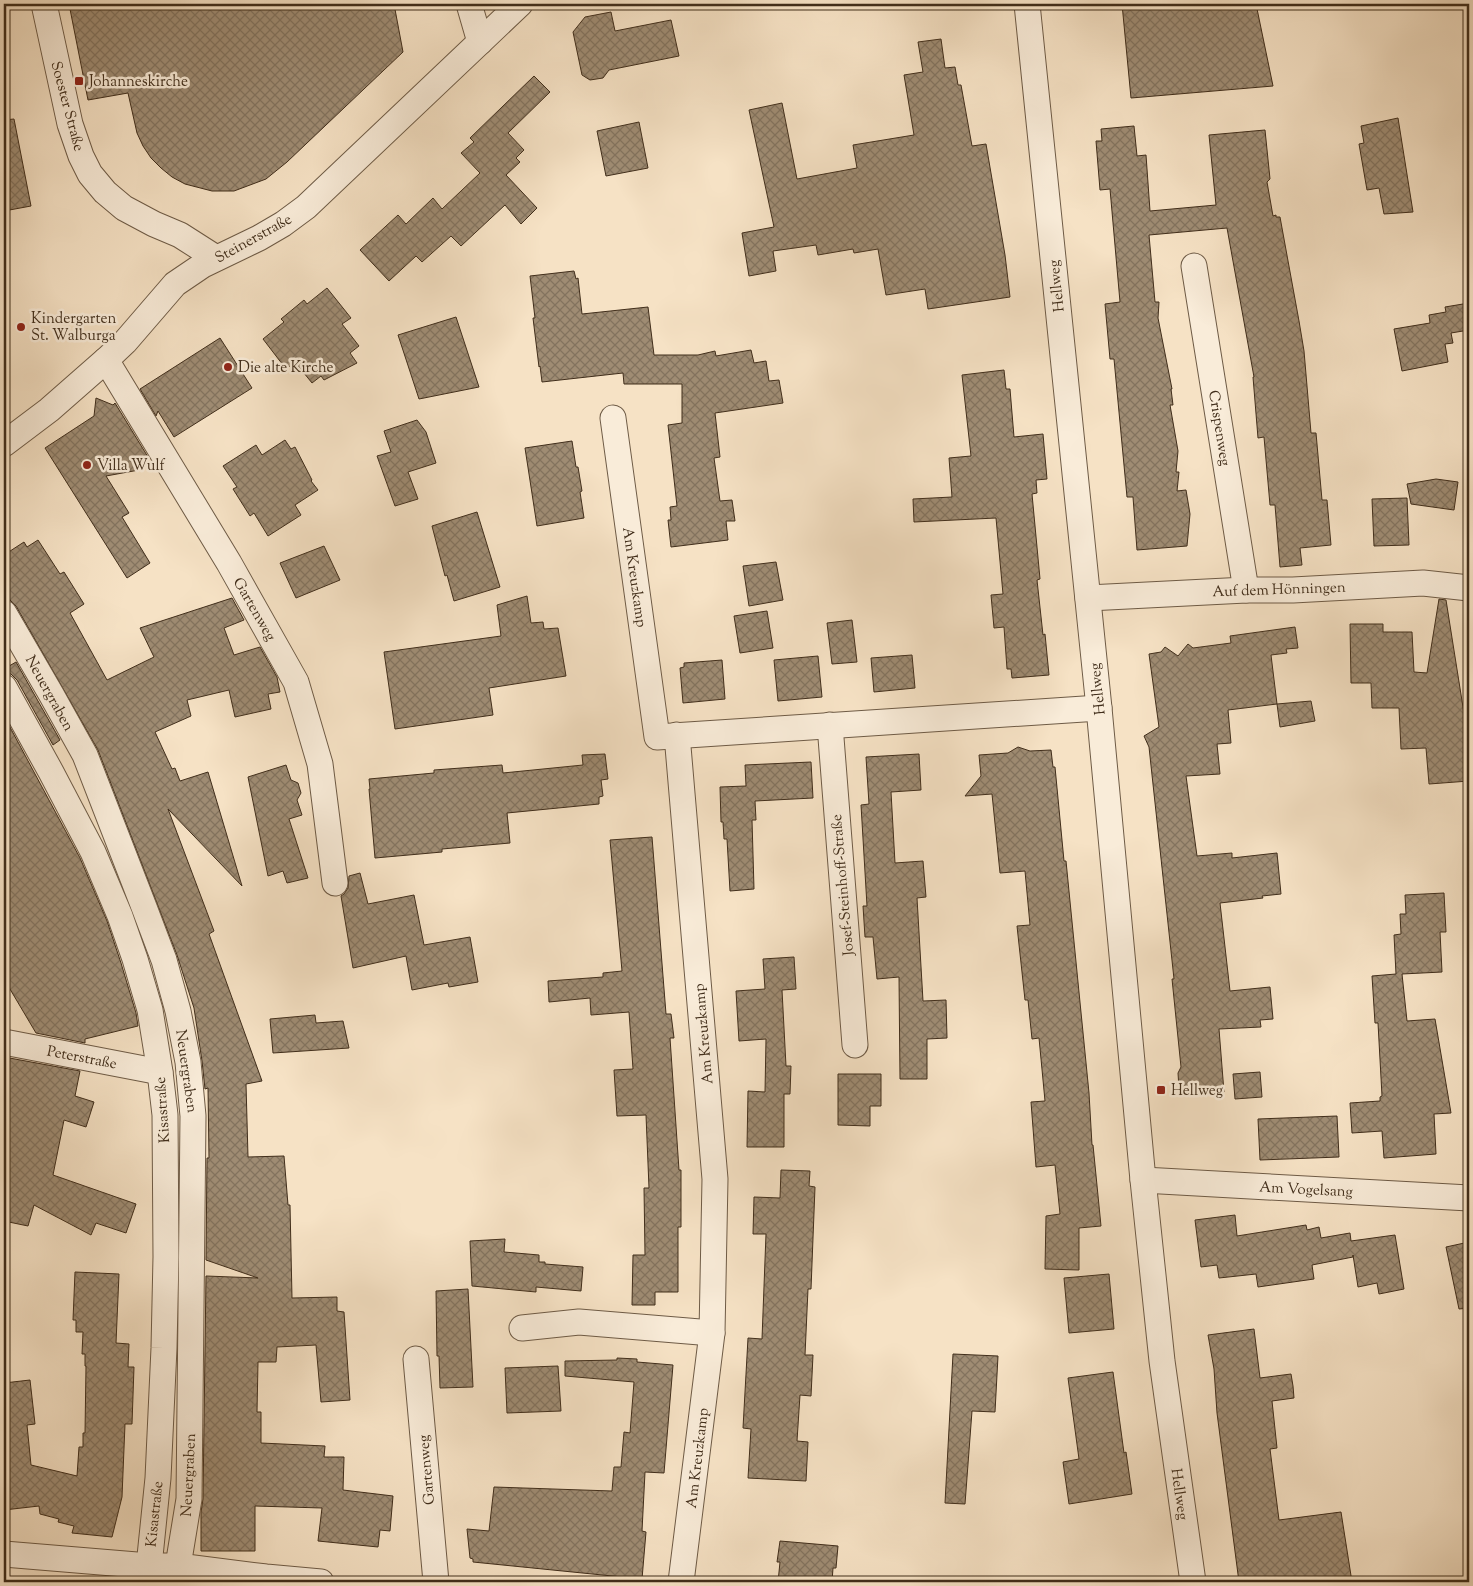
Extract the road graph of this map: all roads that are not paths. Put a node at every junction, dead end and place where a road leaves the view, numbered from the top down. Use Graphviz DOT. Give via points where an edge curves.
graph roads {
  1 [pos="44,4"];
  2 [pos="469,4"];
  3 [pos="520,4"];
  4 [pos="1027,4"];
  5 [pos="480,42"];
  6 [pos="216,258"];
  7 [pos="1194,266"];
  8 [pos="106,360"];
  9 [pos="612,418"];
  10 [pos="4,444"];
  11 [pos="1469,588"];
  12 [pos="1246,590"];
  13 [pos="1088,598"];
  14 [pos="4,613"];
  15 [pos="4,686"];
  16 [pos="1099,708"];
  17 [pos="830,724"];
  18 [pos="667,736"];
  19 [pos="335,882"];
  20 [pos="4,1042"];
  21 [pos="855,1045"];
  22 [pos="160,1072"];
  23 [pos="1143,1180"];
  24 [pos="1469,1198"];
  25 [pos="522,1328"];
  26 [pos="712,1333"];
  27 [pos="416,1359"];
  28 [pos="4,1554"];
  29 [pos="150,1566"];
  30 [pos="178,1566"];
  31 [pos="267,1580"];
  32 [pos="321,1582"];
  33 [pos="436,1582"];
  34 [pos="681,1582"];
  35 [pos="1192,1582"];
  1 -- 6 [label="street, Soester Straße" via="70,124 80,156 90,174 124,208 180,235"];
  2 -- 5 [label="street"];
  3 -- 5 [label="street, Steinerstraße"];
  4 -- 13 [label="street, Hellweg"];
  5 -- 6 [label="street, Steinerstraße" via="306,207 267,233"];
  6 -- 8 [label="street, Steinerstraße" via="175,284"];
  7 -- 12 [label="street, Crispenweg"];
  8 -- 10 [label="street, Steinerstraße"];
  8 -- 19 [label="street, Gartenweg" via="229,563 296,682 320,764"];
  9 -- 18 [label="street, Am Kreuzkamp"];
  11 -- 12 [label="street, Auf dem Hönningen" via="1423,583"];
  12 -- 13 [label="street, Auf dem Hönningen"];
  13 -- 16 [label="street, Hellweg"];
  14 -- 30 [label="street, Neuergraben" via="84,755 164,960 188,1062 193,1116 190,1499"];
  15 -- 22 [label="street, Kisastraße" via="93,852 120,916 150,1010"];
  16 -- 17 [label="street"];
  16 -- 23 [label="street, Hellweg"];
  17 -- 18 [label="street"];
  17 -- 21 [label="street, Josef-Steinhoff-Straße"];
  18 -- 26 [label="street, Am Kreuzkamp" via="715,1179"];
  20 -- 22 [label="street, Peterstraße"];
  22 -- 29 [label="street, Kisastraße" via="165,1115 166,1257 158,1478"];
  23 -- 24 [label="street, Am Vogelsang"];
  23 -- 35 [label="street, Hellweg" via="1162,1361"];
  25 -- 26 [label="street" via="579,1322"];
  26 -- 34 [label="street, Am Kreuzkamp"];
  27 -- 33 [label="street, Gartenweg"];
  28 -- 29 [label="street"];
  29 -- 30 [label="street"];
  30 -- 31 [label="street"];
  31 -- 32 [label="street"];
}
